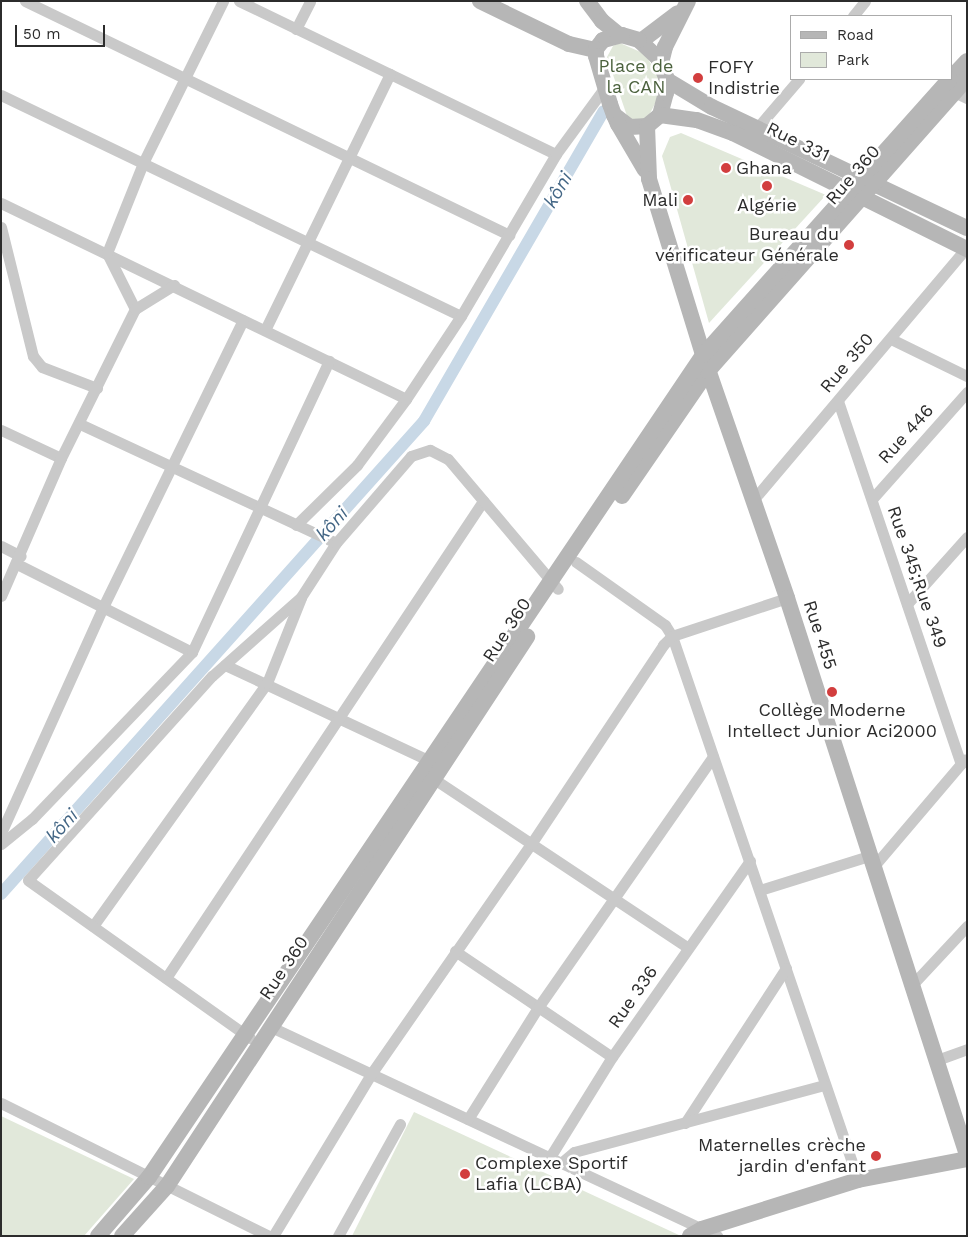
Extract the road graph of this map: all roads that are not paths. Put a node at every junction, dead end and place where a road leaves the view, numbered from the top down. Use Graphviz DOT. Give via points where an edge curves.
graph roads {
  1 [pos="25,1"];
  2 [pos="222,1"];
  3 [pos="239,1"];
  4 [pos="310,1"];
  5 [pos="480,1"];
  6 [pos="586,1"];
  7 [pos="865,1"];
  8 [pos="686,4"];
  9 [pos="854,15"];
  10 [pos="296,29"];
  11 [pos="619,35"];
  12 [pos="641,41"];
  13 [pos="569,44"];
  14 [pos="597,47"];
  15 [pos="967,60"];
  16 [pos="661,63"];
  17 [pos="390,74"];
  18 [pos="185,78"];
  19 [pos="967,78"];
  20 [pos="666,80"];
  21 [pos="798,80"];
  22 [pos="603,81"];
  23 [pos="956,87"];
  24 [pos="1,95"];
  25 [pos="614,115"];
  26 [pos="660,115"];
  27 [pos="647,126"];
  28 [pos="757,128"];
  29 [pos="556,154"];
  30 [pos="349,158"];
  31 [pos="143,163"];
  32 [pos="649,179"];
  33 [pos="862,186"];
  34 [pos="1,203"];
  35 [pos="1,227"];
  36 [pos="967,228"];
  37 [pos="509,235"];
  38 [pos="308,242"];
  39 [pos="966,248"];
  40 [pos="107,253"];
  41 [pos="174,285"];
  42 [pos="135,310"];
  43 [pos="461,316"];
  44 [pos="243,320"];
  45 [pos="265,330"];
  46 [pos="891,338"];
  47 [pos="703,355"];
  48 [pos="329,361"];
  49 [pos="708,372"];
  50 [pos="967,376"];
  51 [pos="97,388"];
  52 [pos="967,392"];
  53 [pos="406,399"];
  54 [pos="838,401"];
  55 [pos="80,424"];
  56 [pos="1,430"];
  57 [pos="61,458"];
  58 [pos="172,467"];
  59 [pos="754,499"];
  60 [pos="872,499"];
  61 [pos="483,501"];
  62 [pos="260,507"];
  63 [pos="296,525"];
  64 [pos="966,539"];
  65 [pos="332,541"];
  66 [pos="1,546"];
  67 [pos="19,560"];
  68 [pos="576,562"];
  69 [pos="555,585"];
  70 [pos="1,596"];
  71 [pos="301,597"];
  72 [pos="787,598"];
  73 [pos="908,604"];
  74 [pos="103,607"];
  75 [pos="672,636"];
  76 [pos="192,652"];
  77 [pos="225,665"];
  78 [pos="267,683"];
  79 [pos="339,718"];
  80 [pos="713,758"];
  81 [pos="428,760"];
  82 [pos="964,761"];
  83 [pos="434,779"];
  84 [pos="1,833"];
  85 [pos="1,844"];
  86 [pos="531,844"];
  87 [pos="750,861"];
  88 [pos="872,861"];
  89 [pos="760,890"];
  90 [pos="614,899"];
  91 [pos="93,926"];
  92 [pos="967,926"];
  93 [pos="963,939"];
  94 [pos="688,948"];
  95 [pos="455,951"];
  96 [pos="786,968"];
  97 [pos="166,978"];
  98 [pos="912,985"];
  99 [pos="539,1006"];
  100 [pos="269,1026"];
  101 [pos="244,1034"];
  102 [pos="258,1043"];
  103 [pos="967,1049"];
  104 [pos="612,1057"];
  105 [pos="937,1060"];
  106 [pos="371,1074"];
  107 [pos="824,1085"];
  108 [pos="1,1103"];
  109 [pos="468,1119"];
  110 [pos="685,1122"];
  111 [pos="400,1124"];
  112 [pos="967,1155"];
  113 [pos="967,1159"];
  114 [pos="556,1160"];
  115 [pos="150,1177"];
  116 [pos="858,1180"];
  117 [pos="167,1186"];
  118 [pos="696,1232"];
  119 [pos="98,1236"];
  120 [pos="122,1236"];
  121 [pos="269,1236"];
  122 [pos="273,1236"];
  123 [pos="338,1236"];
  124 [pos="717,1236"];
  1 -- 18 [label="street"];
  2 -- 18 [label="street"];
  3 -- 10 [label="street"];
  4 -- 10 [label="street"];
  5 -- 13 [label="main road"];
  6 -- 11 [label="main road"];
  6 -- 14 [label="main road"];
  7 -- 9 [label="street"];
  8 -- 12 [label="main road"];
  8 -- 16 [label="main road" via="665,47"];
  10 -- 17 [label="street"];
  11 -- 12 [label="main road"];
  11 -- 14 [label="main road"];
  12 -- 16 [label="main road"];
  13 -- 14 [label="main road"];
  13 -- 22 [label="main road"];
  14 -- 22 [label="main road"];
  15 -- 23 [label="main road"];
  16 -- 20 [label="main road"];
  17 -- 29 [label="street"];
  17 -- 30 [label="street"];
  18 -- 30 [label="street"];
  18 -- 31 [label="street"];
  19 -- 23 [label="main road, Rue 360"];
  20 -- 26 [label="main road"];
  20 -- 28 [label="main road, Rue 331"];
  21 -- 28 [label="street"];
  22 -- 25 [label="main road"];
  22 -- 29 [label="street"];
  23 -- 33 [label="main road, Rue 360"];
  24 -- 31 [label="street"];
  25 -- 27 [label="main road" via="630,127"];
  25 -- 32 [label="main road"];
  26 -- 27 [label="main road"];
  26 -- 33 [label="main road, Rue 331" via="697,120"];
  27 -- 32 [label="main road, Rue 455"];
  28 -- 33 [label="main road, Rue 331"];
  29 -- 37 [label="street"];
  30 -- 37 [label="street"];
  30 -- 38 [label="street"];
  31 -- 38 [label="street"];
  31 -- 40 [label="street"];
  32 -- 47 [label="main road, Rue 455"];
  33 -- 36 [label="main road, Rue 331"];
  33 -- 39 [label="main road, Rue 331"];
  33 -- 47 [label="main road, Rue 360"];
  33 -- 49 [label="main road, Rue 360"];
  34 -- 40 [label="street"];
  35 -- 51 [label="street" via="33,356 42,367"];
  37 -- 43 [label="street"];
  38 -- 43 [label="street"];
  38 -- 45 [label="street"];
  39 -- 46 [label="street, Rue 350"];
  40 -- 41 [label="street"];
  40 -- 42 [label="street"];
  41 -- 42 [label="street"];
  41 -- 44 [label="street"];
  42 -- 51 [label="street"];
  43 -- 53 [label="street"];
  44 -- 45 [label="street"];
  44 -- 58 [label="street"];
  45 -- 48 [label="street"];
  46 -- 50 [label="street"];
  46 -- 54 [label="street, Rue 350"];
  47 -- 49 [label="main road, Rue 455"];
  47 -- 69 [label="main road, Rue 360"];
  48 -- 53 [label="street"];
  48 -- 62 [label="street"];
  49 -- 59 [label="main road, Rue 455"];
  49 -- 68 [label="main road, Rue 360"];
  51 -- 55 [label="street"];
  52 -- 60 [label="street, Rue 446"];
  53 -- 63 [label="street" via="357,465"];
  54 -- 59 [label="street, Rue 350"];
  54 -- 60 [label="street, Rue 345;Rue 349"];
  55 -- 57 [label="street"];
  55 -- 58 [label="street"];
  56 -- 57 [label="street"];
  57 -- 67 [label="street"];
  58 -- 62 [label="street"];
  58 -- 74 [label="street"];
  59 -- 72 [label="main road, Rue 455"];
  60 -- 73 [label="street, Rue 345;Rue 349"];
  61 -- 65 [label="street" via="448,460 430,450 420,451 411,456"];
  61 -- 69 [label="street"];
  61 -- 79 [label="street"];
  62 -- 63 [label="street"];
  62 -- 76 [label="street"];
  63 -- 65 [label="street"];
  64 -- 73 [label="street"];
  65 -- 71 [label="street"];
  66 -- 67 [label="street"];
  67 -- 70 [label="street"];
  67 -- 74 [label="street"];
  68 -- 69 [label="main road, Rue 360"];
  68 -- 75 [label="street" via="665,625"];
  69 -- 81 [label="main road, Rue 360"];
  69 -- 83 [label="main road, Rue 360"];
  71 -- 77 [label="street"];
  71 -- 78 [label="street"];
  72 -- 75 [label="street"];
  72 -- 88 [label="main road, Rue 455"];
  73 -- 82 [label="street, Rue 345;Rue 349"];
  74 -- 76 [label="street"];
  74 -- 84 [label="street"];
  75 -- 80 [label="street"];
  75 -- 86 [label="street"];
  76 -- 85 [label="street" via="32,819"];
  77 -- 78 [label="street"];
  77 -- 91 [label="street" via="28,880"];
  78 -- 79 [label="street"];
  78 -- 91 [label="street"];
  79 -- 81 [label="street"];
  79 -- 97 [label="street"];
  80 -- 87 [label="street"];
  80 -- 90 [label="street"];
  81 -- 101 [label="main road, Rue 360"];
  82 -- 88 [label="street"];
  83 -- 86 [label="street"];
  83 -- 100 [label="main road, Rue 360"];
  86 -- 90 [label="street"];
  86 -- 95 [label="street"];
  87 -- 89 [label="street"];
  87 -- 94 [label="street, Rue 336"];
  88 -- 89 [label="street"];
  88 -- 98 [label="main road, Rue 455"];
  89 -- 96 [label="street"];
  90 -- 94 [label="street"];
  90 -- 99 [label="street"];
  91 -- 97 [label="street"];
  92 -- 93 [label="street"];
  93 -- 98 [label="street"];
  94 -- 104 [label="street, Rue 336"];
  95 -- 99 [label="street"];
  95 -- 106 [label="street"];
  96 -- 107 [label="street"];
  96 -- 110 [label="street"];
  97 -- 101 [label="street"];
  98 -- 105 [label="main road, Rue 455"];
  99 -- 104 [label="street"];
  99 -- 109 [label="street"];
  100 -- 102 [label="main road, Rue 360"];
  100 -- 106 [label="street"];
  101 -- 102 [label="street"];
  101 -- 115 [label="main road, Rue 360"];
  102 -- 117 [label="main road, Rue 360"];
  103 -- 105 [label="street"];
  104 -- 114 [label="street, Rue 336"];
  105 -- 112 [label="main road, Rue 455"];
  106 -- 109 [label="street"];
  106 -- 122 [label="street"];
  107 -- 110 [label="street"];
  107 -- 116 [label="street"];
  108 -- 115 [label="street"];
  109 -- 114 [label="street"];
  110 -- 114 [label="street" via="574,1152"];
  111 -- 123 [label="street"];
  113 -- 116 [label="main road"];
  114 -- 118 [label="street"];
  115 -- 117 [label="street"];
  115 -- 119 [label="main road, Rue 360"];
  116 -- 118 [label="main road"];
  117 -- 120 [label="main road, Rue 360"];
  117 -- 121 [label="street"];
  118 -- 124 [label="street"];
}
